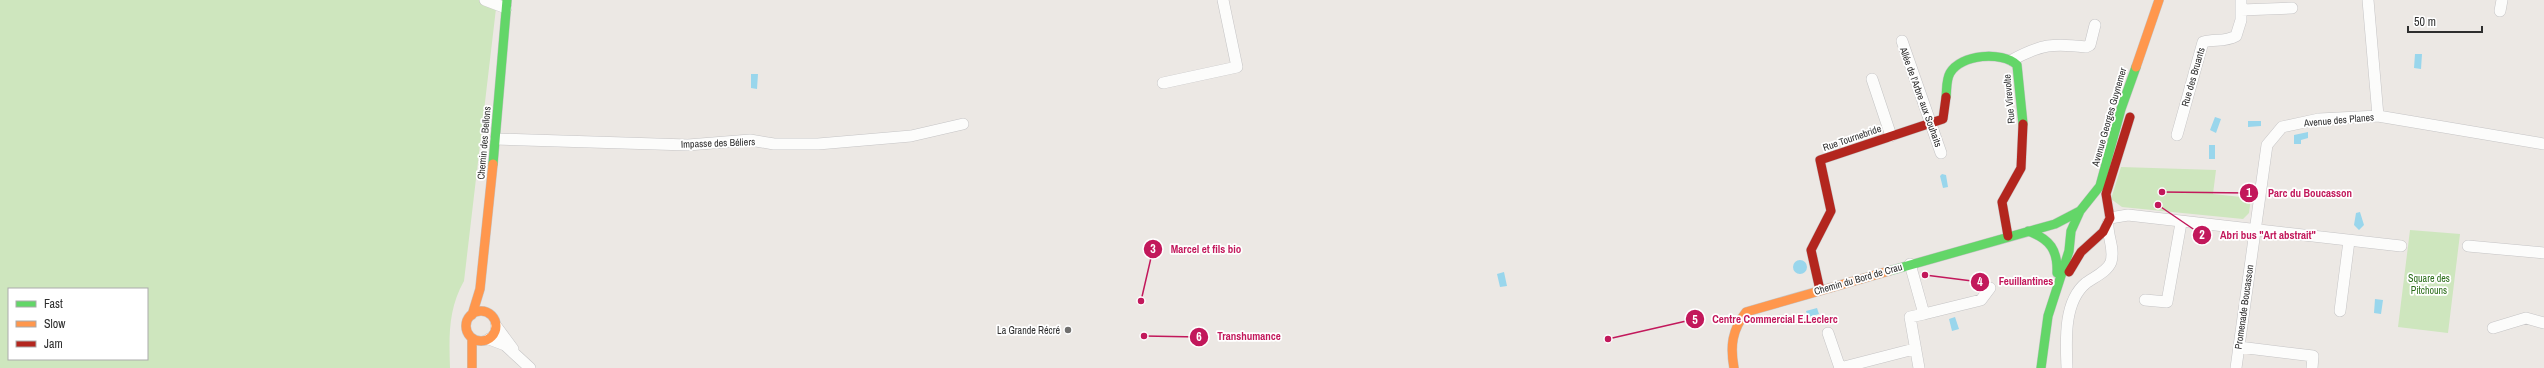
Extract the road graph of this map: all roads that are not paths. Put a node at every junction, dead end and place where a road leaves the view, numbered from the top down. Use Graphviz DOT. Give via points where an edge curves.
graph roads {
  1 [pos="484,0"];
  2 [pos="1224,0"];
  3 [pos="2159,0"];
  4 [pos="2368,0"];
  5 [pos="506,4"];
  6 [pos="2241,5"];
  7 [pos="2292,8"];
  8 [pos="2095,25"];
  9 [pos="2146,39"];
  10 [pos="1902,41"];
  11 [pos="2012,60"];
  12 [pos="1872,79"];
  13 [pos="1164,83"];
  14 [pos="2378,116"];
  15 [pos="1930,123"];
  16 [pos="963,124"];
  17 [pos="2177,135"];
  18 [pos="1892,136"];
  19 [pos="496,139"];
  20 [pos="2544,144"];
  21 [pos="1941,153"];
  22 [pos="2090,200"];
  23 [pos="2107,204"];
  24 [pos="2080,211"];
  25 [pos="2128,215"];
  26 [pos="2109,220"];
  27 [pos="2181,223"];
  28 [pos="2028,231"];
  29 [pos="2254,231"];
  30 [pos="2008,236"];
  31 [pos="2071,237"];
  32 [pos="2350,241"];
  33 [pos="2090,245"];
  34 [pos="2252,246"];
  35 [pos="2401,246"];
  36 [pos="2468,246"];
  37 [pos="2113,250"];
  38 [pos="2544,253"];
  39 [pos="1910,264"];
  40 [pos="2056,287"];
  41 [pos="1990,288"];
  42 [pos="480,289"];
  43 [pos="1820,290"];
  44 [pos="2145,300"];
  45 [pos="2340,311"];
  46 [pos="487,313"];
  47 [pos="1924,314"];
  48 [pos="472,315"];
  49 [pos="2544,323"];
  50 [pos="496,326"];
  51 [pos="2493,328"];
  52 [pos="1828,332"];
  53 [pos="472,338"];
  54 [pos="487,340"];
  55 [pos="2239,347"];
  56 [pos="1914,349"];
  57 [pos="515,353"];
  58 [pos="472,367"];
  59 [pos="530,368"];
  60 [pos="1734,368"];
  61 [pos="1919,368"];
  62 [pos="2042,368"];
  63 [pos="2046,368"];
  64 [pos="2067,368"];
  65 [pos="2236,368"];
  66 [pos="2312,368"];
  1 -- 5 [label="street"];
  2 -- 13 [label="street" via="1237,67"];
  3 -- 9 [label="main road, Avenue Georges Guynemer"];
  4 -- 14 [label="street"];
  5 -- 19 [label="main road, Chemin des Bellons"];
  6 -- 7 [label="street"];
  6 -- 17 [label="street, Rue des Bruants" via="2241,20 2236,36 2226,42 2214,39 2203,42"];
  8 -- 11 [label="street" via="2090,45 2086,47 2055,43 2026,52"];
  9 -- 22 [label="main road, Avenue Georges Guynemer" via="2121,109 2103,177"];
  9 -- 23 [label="main road, Avenue Georges Guynemer" via="2122,148 2106,194"];
  10 -- 15 [label="street, Allée de l'Arbre aux Souhaits"];
  11 -- 15 [label="main road, Rue Virevolte" via="1997,55 1959,64 1951,71 1947,82 1946,110 1943,119"];
  11 -- 30 [label="main road, Rue Virevolte" via="2017,65 2023,117 2021,168 2002,202"];
  12 -- 18 [label="street"];
  14 -- 20 [label="street, Avenue des Planes"];
  14 -- 29 [label="street, Avenue des Planes" via="2319,120 2282,127 2266,145"];
  15 -- 18 [label="main road, Rue Tournebride"];
  15 -- 21 [label="street, Allée de l'Arbre aux Souhaits"];
  16 -- 19 [label="street, Impasse des Béliers" via="911,136 818,144 774,144 750,140 688,145"];
  18 -- 43 [label="main road, Rue Tournebride" via="1820,160 1831,211 1811,250"];
  19 -- 42 [label="main road, Chemin des Bellons"];
  22 -- 23 [label="main road" via="2098,198"];
  22 -- 24 [label="main road, Avenue Georges Guynemer"];
  23 -- 25 [label="street"];
  23 -- 26 [label="main road, Avenue Georges Guynemer"];
  24 -- 28 [label="main road, Chemin du Bord de Crau" via="2055,224"];
  24 -- 31 [label="main road, Avenue Georges Guynemer"];
  25 -- 26 [label="street"];
  25 -- 27 [label="street"];
  26 -- 33 [label="main road"];
  26 -- 37 [label="street" via="2108,234"];
  27 -- 29 [label="street"];
  27 -- 44 [label="street" via="2166,302"];
  28 -- 30 [label="main road, Chemin du Bord de Crau"];
  28 -- 31 [label="main road, Chemin du Bord de Crau"];
  28 -- 40 [label="main road" via="2046,239 2057,251"];
  29 -- 32 [label="street"];
  29 -- 34 [label="street, Avenue des Planes"];
  30 -- 39 [label="main road, Chemin du Bord de Crau"];
  31 -- 33 [label="main road"];
  31 -- 40 [label="main road, Avenue Georges Guynemer"];
  32 -- 35 [label="street"];
  32 -- 45 [label="street"];
  33 -- 37 [label="street"];
  33 -- 63 [label="main road" via="2078,256 2067,275 2056,310"];
  34 -- 55 [label="street, Promenade Boucasson"];
  36 -- 38 [label="street"];
  37 -- 64 [label="street" via="2109,266 2081,288 2075,298 2066,333"];
  39 -- 43 [label="main road, Chemin du Bord de Crau"];
  39 -- 47 [label="street"];
  40 -- 62 [label="main road, Avenue Georges Guynemer" via="2048,316"];
  41 -- 47 [label="street" via="1981,300"];
  42 -- 46 [label="main road, Chemin des Bellons"];
  42 -- 48 [label="main road, Chemin des Bellons"];
  43 -- 60 [label="main road, Chemin du Bord de Crau" via="1746,312 1732,332 1730,343"];
  46 -- 48 [label="main road" via="479,312"];
  46 -- 50 [label="main road" via="493,318"];
  47 -- 56 [label="street" via="1910,317"];
  48 -- 53 [label="main road" via="467,324"];
  49 -- 51 [label="street" via="2526,318"];
  50 -- 54 [label="main road"];
  50 -- 57 [label="street"];
  52 -- 56 [label="street" via="1840,368"];
  53 -- 54 [label="main road"];
  53 -- 58 [label="main road"];
  54 -- 57 [label="street"];
  54 -- 58 [label="main road"];
  55 -- 65 [label="street, Promenade Boucasson"];
  55 -- 66 [label="street" via="2313,356"];
  56 -- 61 [label="street"];
  57 -- 59 [label="street"];
}
